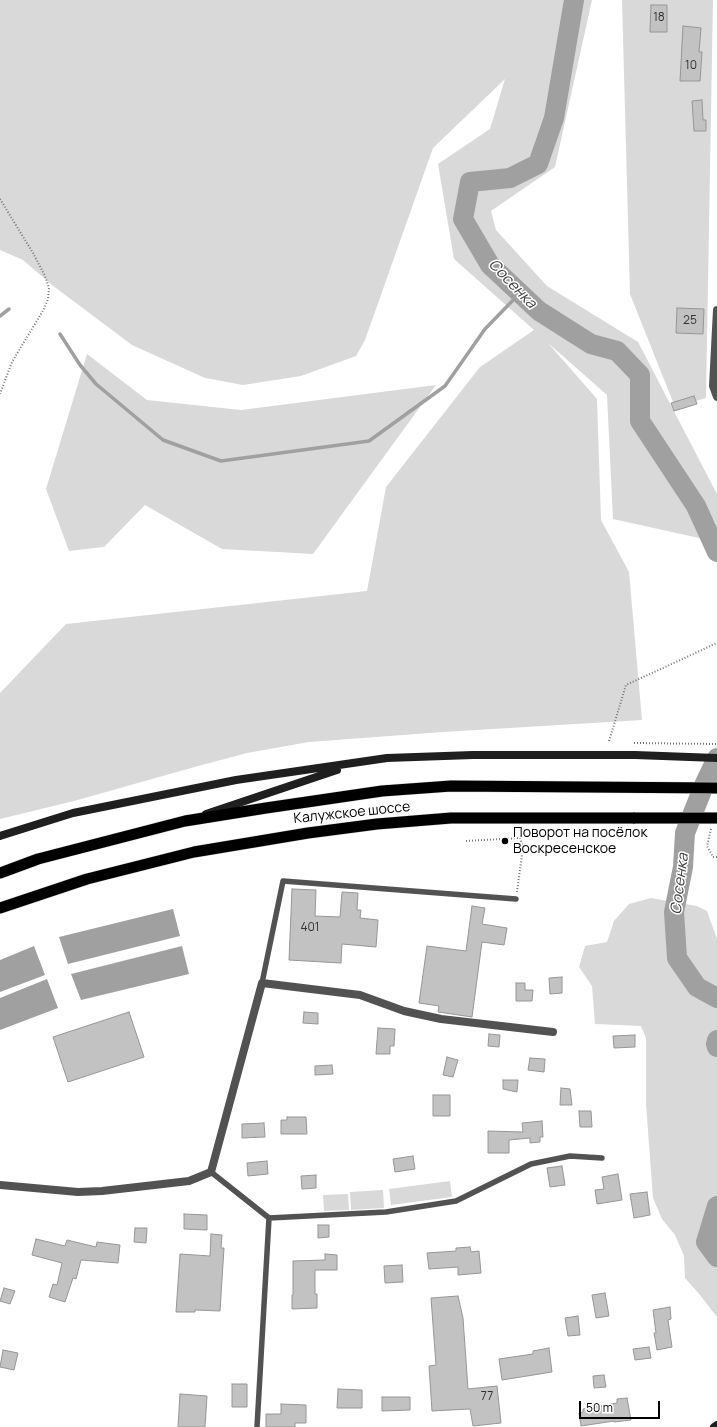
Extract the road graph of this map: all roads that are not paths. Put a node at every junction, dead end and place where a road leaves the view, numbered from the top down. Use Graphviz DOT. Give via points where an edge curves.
graph roads {
  1 [pos="717,310"];
  2 [pos="717,397"];
  3 [pos="717,758"];
  4 [pos="359,763"];
  5 [pos="717,788"];
  6 [pos="185,821"];
  7 [pos="714,822"];
  8 [pos="0,836"];
  9 [pos="0,873"];
  10 [pos="516,899"];
  11 [pos="0,908"];
  12 [pos="262,984"];
  13 [pos="553,1032"];
  14 [pos="602,1158"];
  15 [pos="210,1172"];
  16 [pos="0,1186"];
  17 [pos="270,1218"];
  18 [pos="717,1425"];
  19 [pos="257,1427"];
  20 [pos="714,1427"];
  1 -- 2 [label="street" via="713,386"];
  3 -- 4 [label="main road" via="474,755 387,758"];
  4 -- 6 [label="main road"];
  4 -- 8 [label="main road" via="236,780 73,813"];
  5 -- 6 [label="highway, Калужское шоссе" via="450,786 382,791"];
  6 -- 9 [label="highway, Калужское шоссе" via="38,860"];
  7 -- 11 [label="highway, Калужское шоссе, bridge" via="635,818 450,818 377,824 194,852 87,879"];
  10 -- 12 [label="lane" via="284,881"];
  12 -- 13 [label="street" via="360,995 404,1011 441,1019"];
  12 -- 15 [label="street"];
  14 -- 17 [label="lane" via="570,1156 531,1164 456,1201 386,1212"];
  15 -- 16 [label="street" via="189,1181 102,1191 78,1192"];
  15 -- 17 [label="lane"];
  17 -- 19 [label="lane"];
  18 -- 20 [label="main road"];
}
